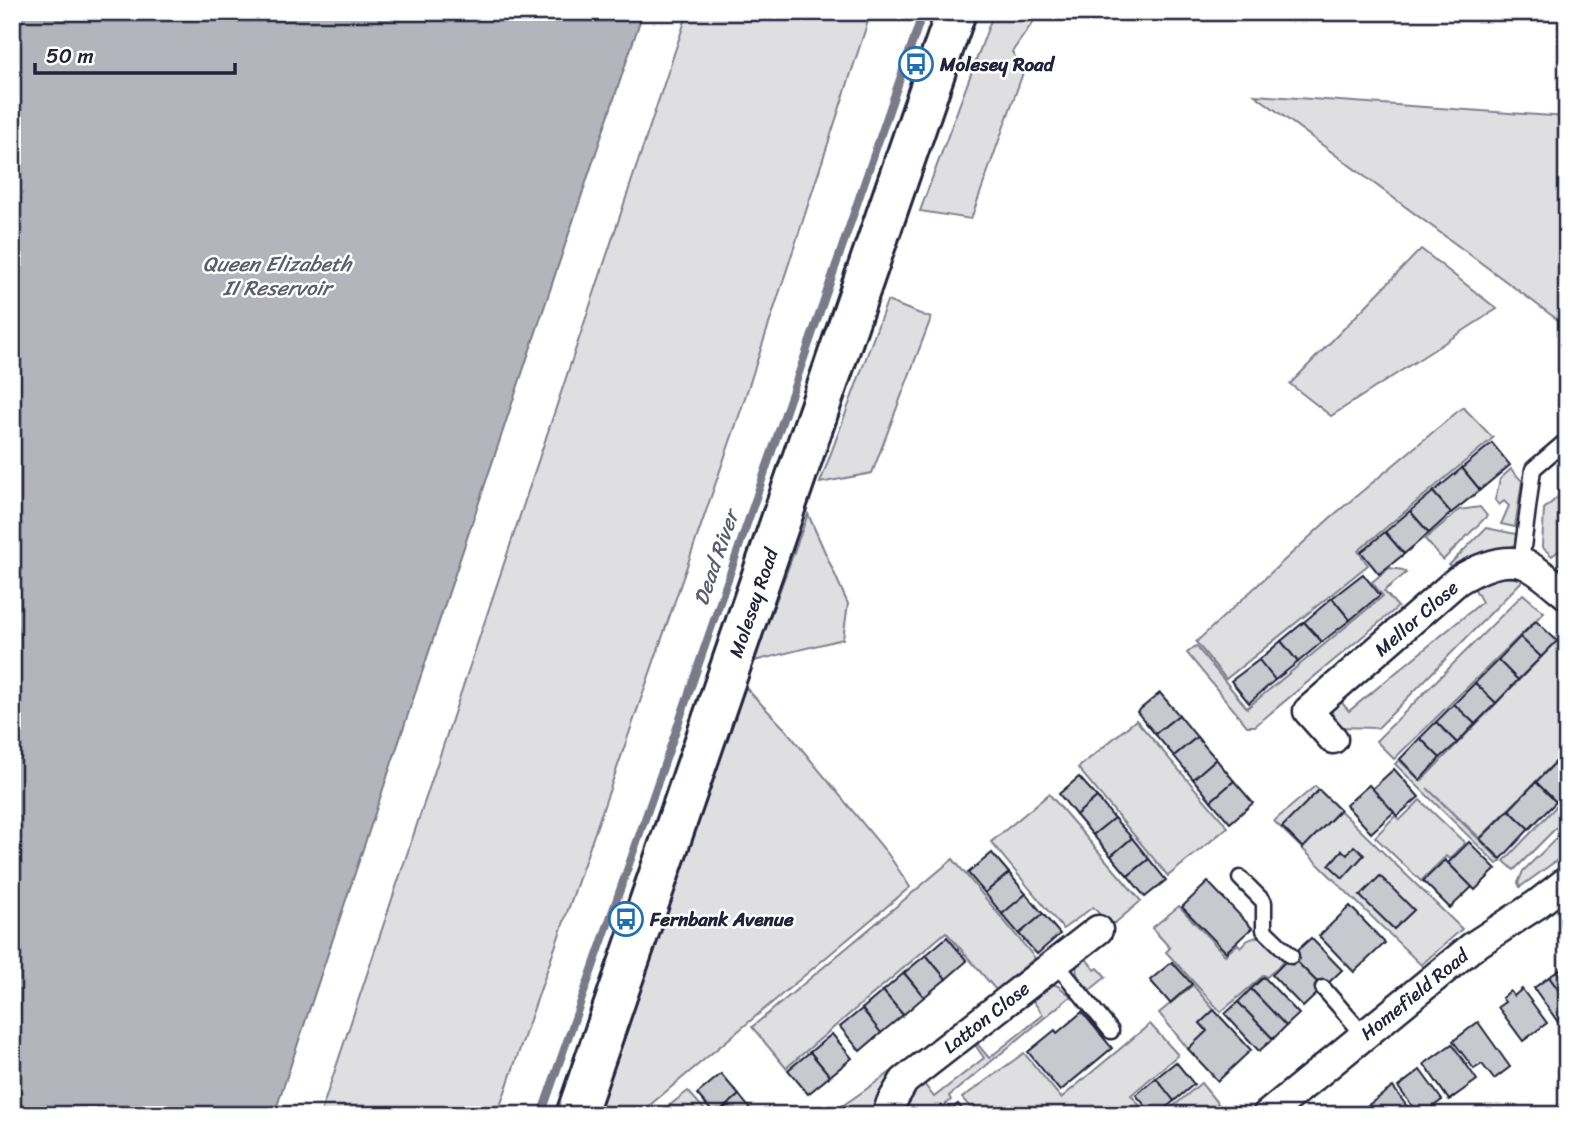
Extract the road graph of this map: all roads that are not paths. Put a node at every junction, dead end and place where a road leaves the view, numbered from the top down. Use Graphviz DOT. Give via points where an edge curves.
graph roads {
  1 [pos="956,12"];
  2 [pos="1567,440"];
  3 [pos="1521,563"];
  4 [pos="1567,595"];
  5 [pos="1332,739"];
  6 [pos="1240,877"];
  7 [pos="1567,881"];
  8 [pos="1098,930"];
  9 [pos="1291,956"];
  10 [pos="1055,962"];
  11 [pos="1323,988"];
  12 [pos="1111,1031"];
  13 [pos="1364,1035"];
  14 [pos="576,1115"];
  15 [pos="887,1115"];
  16 [pos="1267,1115"];
  1 -- 14 [label="street, Molesey Road"];
  2 -- 3 [label="lane" via="1533,469"];
  3 -- 4 [label="street"];
  3 -- 5 [label="street, Mellor Close" via="1497,563 1457,581 1308,711"];
  6 -- 9 [label="lane" via="1264,902 1264,930"];
  7 -- 13 [label="street, Homefield Road" via="1472,947"];
  8 -- 10 [label="street, Latton Close"];
  10 -- 12 [label="lane"];
  10 -- 15 [label="street, Latton Close" via="905,1080"];
  11 -- 13 [label="lane"];
  13 -- 16 [label="street, Homefield Road"];
}
